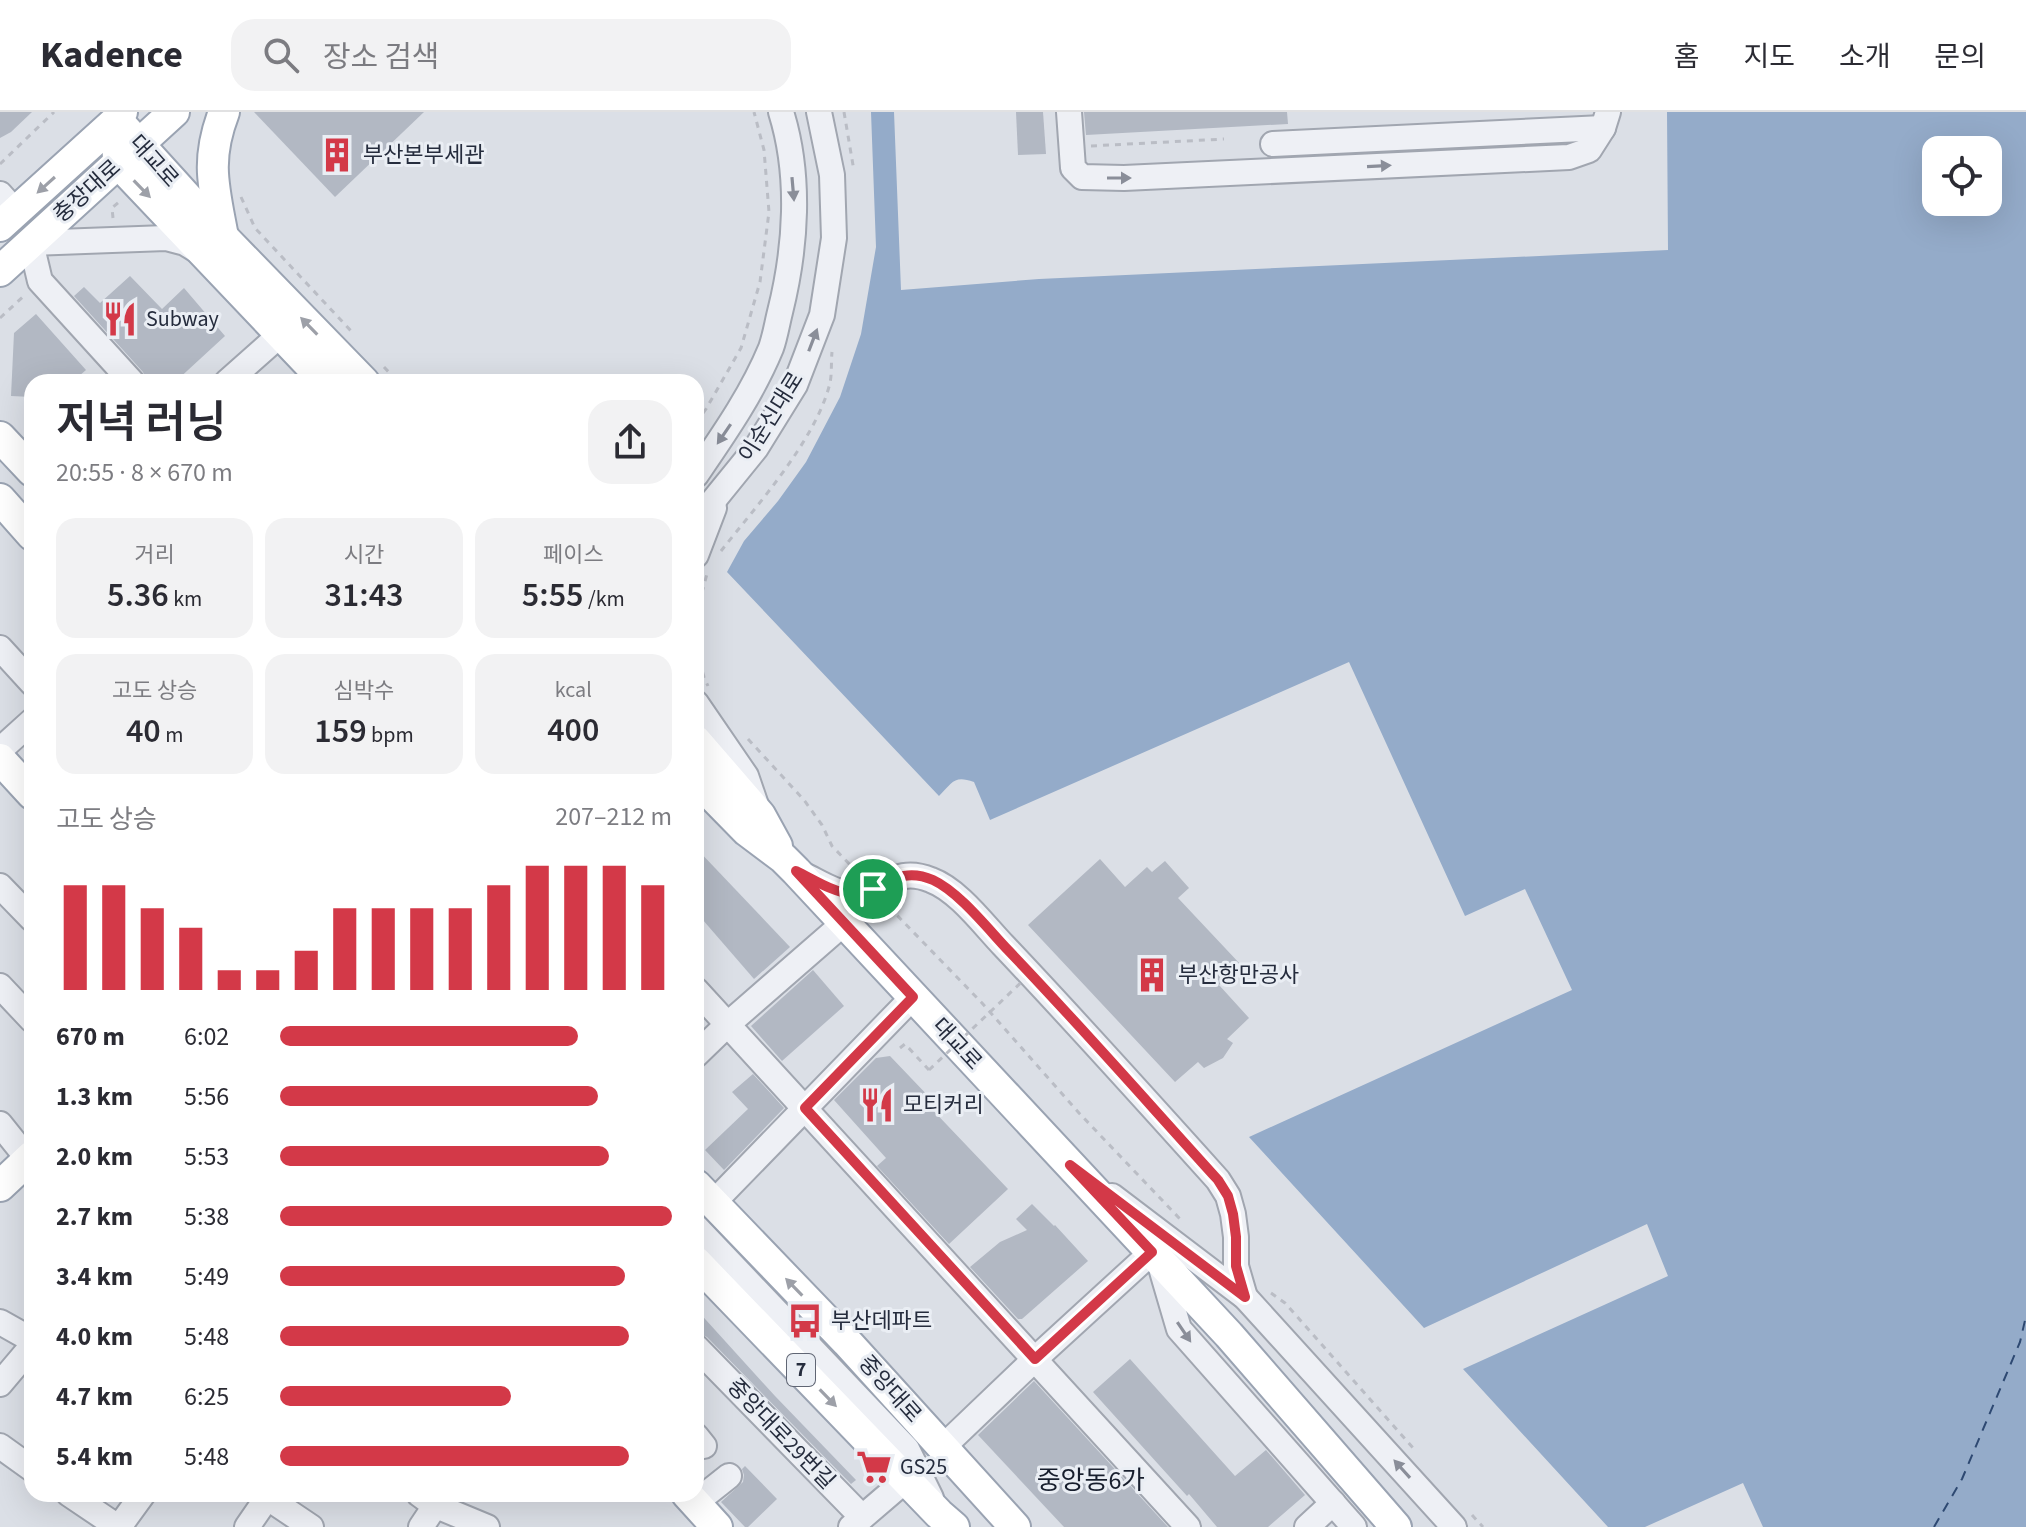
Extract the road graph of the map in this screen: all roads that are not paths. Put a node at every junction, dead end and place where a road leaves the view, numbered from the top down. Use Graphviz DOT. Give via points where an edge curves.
graph roads {
  1 [pos="174,112"];
  2 [pos="224,112"];
  3 [pos="781,112"];
  4 [pos="819,112"];
  5 [pos="1069,112"];
  6 [pos="117,115"];
  7 [pos="1605,120"];
  8 [pos="1273,144"];
  9 [pos="129,153"];
  10 [pos="4,216"];
  11 [pos="31,243"];
  12 [pos="217,248"];
  13 [pos="0,271"];
  14 [pos="281,334"];
  15 [pos="372,372"];
  16 [pos="125,374"];
  17 [pos="236,374"];
  18 [pos="318,374"];
  19 [pos="0,437"];
  20 [pos="24,462"];
  21 [pos="704,463"];
  22 [pos="719,494"];
  23 [pos="0,499"];
  24 [pos="704,512"];
  25 [pos="24,526"];
  26 [pos="704,561"];
  27 [pos="0,648"];
  28 [pos="24,674"];
  29 [pos="704,697"];
  30 [pos="24,730"];
  31 [pos="704,750"];
  32 [pos="0,758"];
  33 [pos="24,785"];
  34 [pos="704,787"];
  35 [pos="760,815"];
  36 [pos="789,864"];
  37 [pos="0,886"];
  38 [pos="24,911"];
  39 [pos="844,923"];
  40 [pos="0,986"];
  41 [pos="913,997"];
  42 [pos="704,998"];
  43 [pos="24,1012"];
  44 [pos="728,1024"];
  45 [pos="704,1047"];
  46 [pos="805,1108"];
  47 [pos="0,1124"];
  48 [pos="24,1152"];
  49 [pos="1070,1165"];
  50 [pos="24,1166"];
  51 [pos="0,1186"];
  52 [pos="704,1203"];
  53 [pos="704,1207"];
  54 [pos="704,1207"];
  55 [pos="1155,1256"];
  56 [pos="704,1270"];
  57 [pos="1245,1297"];
  58 [pos="0,1322"];
  59 [pos="24,1336"];
  60 [pos="24,1356"];
  61 [pos="704,1358"];
  62 [pos="1035,1359"];
  63 [pos="0,1384"];
  64 [pos="0,1446"];
  65 [pos="943,1447"];
  66 [pos="907,1449"];
  67 [pos="24,1463"];
  68 [pos="729,1476"];
  69 [pos="907,1479"];
  70 [pos="976,1483"];
  71 [pos="704,1490"];
  72 [pos="81,1502"];
  73 [pos="137,1502"];
  74 [pos="262,1502"];
  75 [pos="274,1502"];
  76 [pos="430,1502"];
  77 [pos="440,1502"];
  78 [pos="695,1502"];
  79 [pos="1333,1503"];
  80 [pos="947,1521"];
  81 [pos="1464,1521"];
  82 [pos="857,1522"];
  83 [pos="118,1527"];
  84 [pos="247,1527"];
  85 [pos="311,1527"];
  86 [pos="421,1527"];
  87 [pos="487,1527"];
  88 [pos="717,1527"];
  89 [pos="1015,1527"];
  90 [pos="1188,1527"];
  91 [pos="1307,1527"];
  92 [pos="1354,1527"];
  93 [pos="1396,1527"];
  1 -- 9 [label="main road, 충장대로"];
  2 -- 12 [label="main road" via="211,175"];
  3 -- 21 [label="street, 이순신대로, one-way" via="795,220 787,287 772,346 738,413"];
  22 -- 4 [label="street, 이순신대로, one-way" via="756,448 795,385 822,315 834,238 832,175"];
  5 -- 7 [label="street, one-way" via="1073,168 1082,177 1124,178 1569,157 1589,150"];
  6 -- 9 [label="main road, 대교로"];
  6 -- 10 [label="main road, 충장대로, one-way"];
  7 -- 8 [label="street"];
  9 -- 11 [label="main road, 충장대로"];
  9 -- 12 [label="main road, 대교로"];
  11 -- 12 [label="street" via="166,238"];
  11 -- 13 [label="main road, 충장대로"];
  11 -- 16 [label="street" via="40,281"];
  12 -- 14 [label="main road, 대교로"];
  15 -- 12 [label="main road, 대교로, one-way"];
  14 -- 17 [label="street"];
  14 -- 18 [label="main road, 대교로"];
  19 -- 20 [label="main road"];
  22 -- 24 [label="street, 이순신대로"];
  22 -- 26 [label="street"];
  23 -- 25 [label="main road"];
  27 -- 28 [label="street"];
  29 -- 35 [label="street" via="746,776"];
  30 -- 32 [label="street"];
  31 -- 35 [label="main road, 대교로"];
  32 -- 33 [label="main road"];
  34 -- 36 [label="main road, 대교로"];
  35 -- 36 [label="main road, 대교로"];
  36 -- 39 [label="main road, 대교로"];
  36 -- 57 [label="street" via="836,891 855,894 912,875 952,892 1218,1180 1233,1214 1236,1266"];
  37 -- 38 [label="street"];
  39 -- 41 [label="main road, 대교로"];
  39 -- 44 [label="street"];
  40 -- 43 [label="street"];
  41 -- 46 [label="street"];
  41 -- 49 [label="main road, 대교로"];
  42 -- 44 [label="street"];
  44 -- 45 [label="street"];
  44 -- 46 [label="street"];
  46 -- 52 [label="street"];
  46 -- 62 [label="street"];
  47 -- 48 [label="street"];
  49 -- 55 [label="main road, 대교로"];
  49 -- 57 [label="street"];
  50 -- 51 [label="main road"];
  65 -- 53 [label="main road, 중앙대로 / 7, one-way" via="847,1342"];
  54 -- 66 [label="street"];
  55 -- 62 [label="street"];
  55 -- 79 [label="street, one-way" via="1179,1329"];
  55 -- 93 [label="main road, 대교로"];
  56 -- 69 [label="main road, 7, one-way"];
  81 -- 57 [label="street, one-way"];
  58 -- 59 [label="street"];
  60 -- 63 [label="street"];
  61 -- 82 [label="street, 중앙대로29번길"];
  62 -- 65 [label="street"];
  62 -- 90 [label="street"];
  64 -- 67 [label="street"];
  65 -- 70 [label="main road, 중앙대로 / 7"];
  66 -- 70 [label="street"];
  66 -- 80 [label="street"];
  68 -- 71 [label="street"];
  69 -- 80 [label="main road, 7"];
  69 -- 82 [label="street, 중앙대로29번길"];
  70 -- 89 [label="main road, 중앙대로 / 7"];
  72 -- 83 [label="street"];
  73 -- 83 [label="street"];
  74 -- 84 [label="street"];
  75 -- 85 [label="street"];
  76 -- 86 [label="street"];
  77 -- 87 [label="street"];
  78 -- 88 [label="main road"];
  79 -- 91 [label="street"];
  79 -- 92 [label="street"];
}
